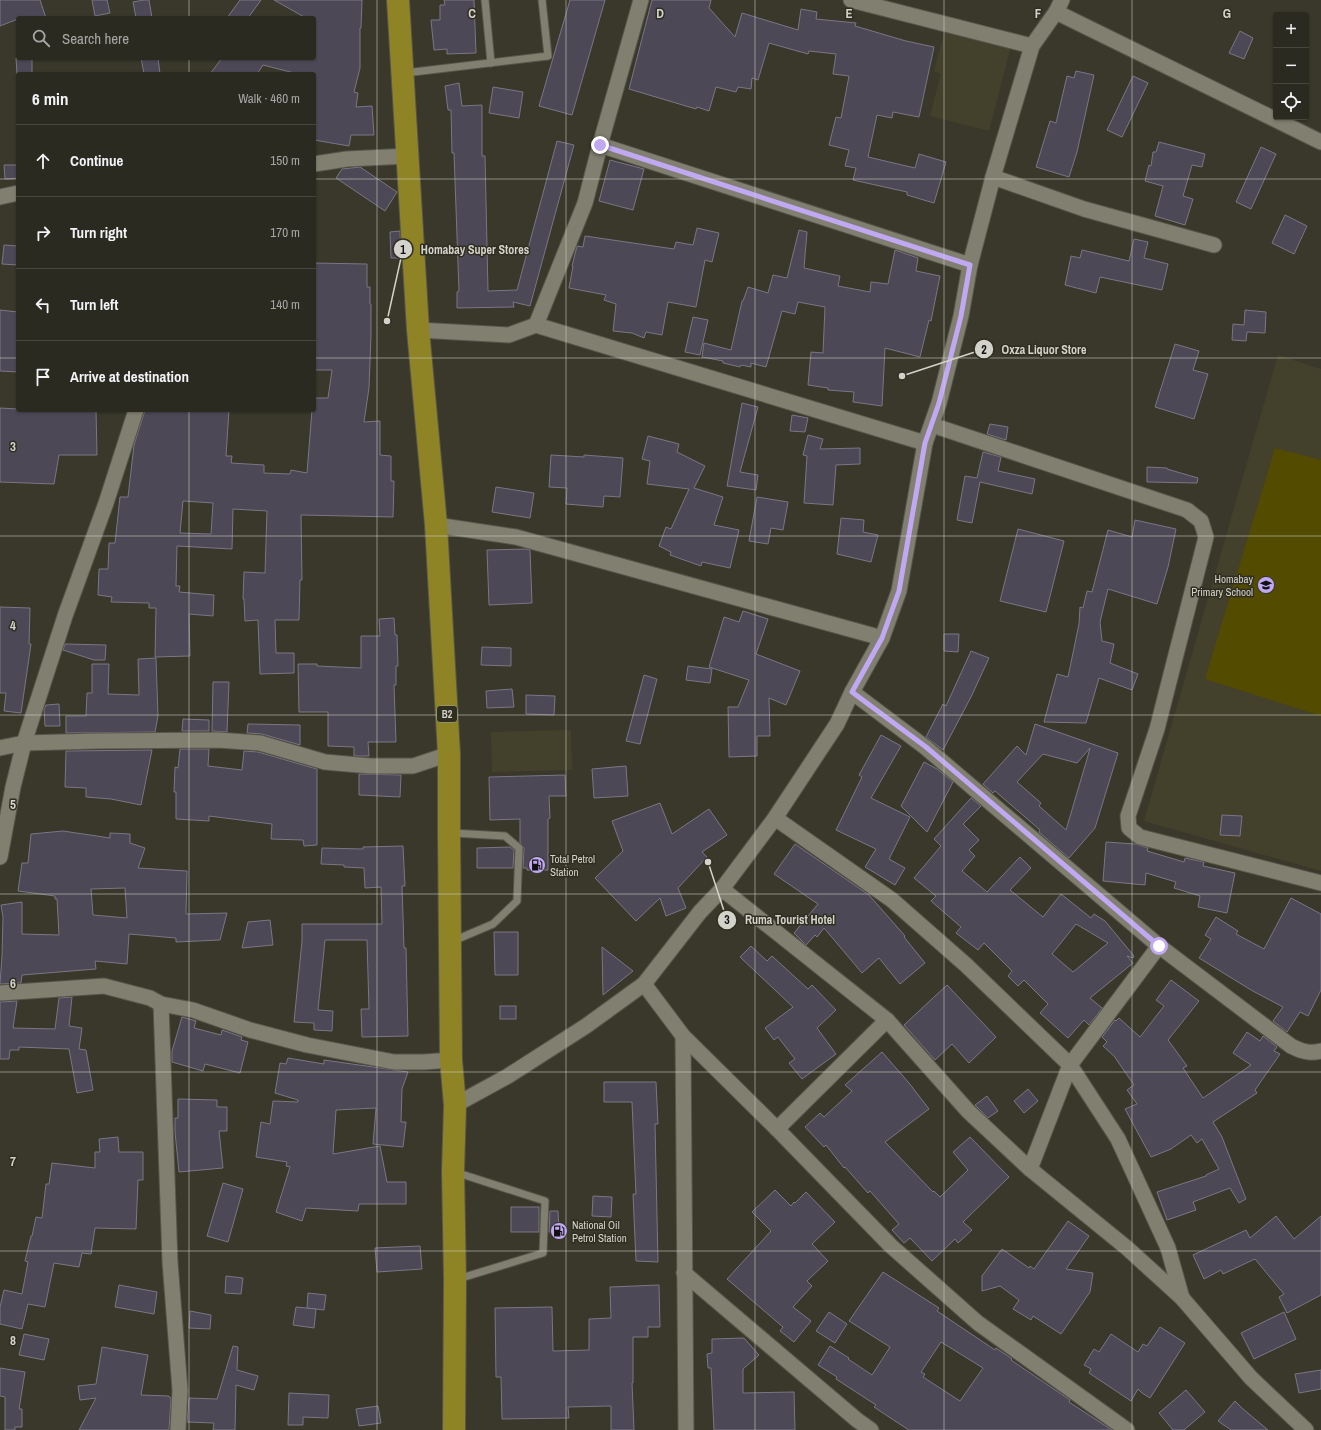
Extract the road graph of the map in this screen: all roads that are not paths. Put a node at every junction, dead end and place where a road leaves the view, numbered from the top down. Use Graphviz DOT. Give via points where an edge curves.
graph roads {
  1 [pos="398,0"];
  2 [pos="485,0"];
  3 [pos="542,0"];
  4 [pos="641,0"];
  5 [pos="851,0"];
  6 [pos="1059,6"];
  7 [pos="1032,46"];
  8 [pos="491,63"];
  9 [pos="402,73"];
  10 [pos="1321,142"];
  11 [pos="600,145"];
  12 [pos="408,156"];
  13 [pos="316,164"];
  14 [pos="993,177"];
  15 [pos="16,193"];
  16 [pos="0,197"];
  17 [pos="1214,246"];
  18 [pos="970,265"];
  19 [pos="536,325"];
  20 [pos="418,330"];
  21 [pos="135,412"];
  22 [pos="932,425"];
  23 [pos="925,443"];
  24 [pos="436,525"];
  25 [pos="882,638"];
  26 [pos="852,692"];
  27 [pos="24,743"];
  28 [pos="0,748"];
  29 [pos="450,754"];
  30 [pos="775,818"];
  31 [pos="449,833"];
  32 [pos="0,857"];
  33 [pos="1321,883"];
  34 [pos="722,889"];
  35 [pos="450,943"];
  36 [pos="1159,946"];
  37 [pos="644,984"];
  38 [pos="0,993"];
  39 [pos="161,1004"];
  40 [pos="887,1020"];
  41 [pos="683,1036"];
  42 [pos="1321,1051"];
  43 [pos="451,1060"];
  44 [pos="1070,1065"];
  45 [pos="456,1105"];
  46 [pos="777,1129"];
  47 [pos="1030,1169"];
  48 [pos="453,1171"];
  49 [pos="684,1273"];
  50 [pos="455,1280"];
  51 [pos="1182,1298"];
  52 [pos="856,1425"];
  53 [pos="178,1430"];
  54 [pos="454,1430"];
  55 [pos="686,1430"];
  56 [pos="871,1430"];
  57 [pos="1127,1430"];
  58 [pos="1306,1430"];
  1 -- 9 [label="highway, B2"];
  2 -- 8 [label="lane"];
  3 -- 8 [label="lane" via="548,56"];
  4 -- 11 [label="street"];
  5 -- 7 [label="street"];
  6 -- 7 [label="street"];
  6 -- 10 [label="street"];
  7 -- 14 [label="street"];
  8 -- 9 [label="lane"];
  9 -- 12 [label="highway, B2"];
  11 -- 18 [label="street"];
  11 -- 19 [label="street" via="585,203"];
  12 -- 13 [label="street" via="347,159"];
  12 -- 20 [label="highway, B2"];
  14 -- 17 [label="street" via="1084,209"];
  14 -- 18 [label="street"];
  15 -- 16 [label="street"];
  18 -- 22 [label="street" via="961,316"];
  19 -- 20 [label="street" via="509,336"];
  19 -- 23 [label="street"];
  20 -- 24 [label="highway, B2"];
  21 -- 27 [label="street"];
  22 -- 23 [label="street"];
  22 -- 33 [label="street" via="1187,510 1200,521 1206,537 1158,729 1128,816 1129,828 1140,837"];
  23 -- 25 [label="street" via="899,591"];
  24 -- 25 [label="street" via="516,537"];
  24 -- 29 [label="highway, B2"];
  25 -- 26 [label="street"];
  26 -- 30 [label="street" via="837,724"];
  26 -- 36 [label="street" via="926,747"];
  27 -- 28 [label="street"];
  27 -- 29 [label="street" via="210,740 253,742 326,762 370,766 413,766"];
  27 -- 32 [label="street"];
  29 -- 31 [label="highway, B2"];
  30 -- 34 [label="street"];
  30 -- 44 [label="street" via="892,900 966,965"];
  31 -- 35 [label="highway, B2"];
  31 -- 35 [label="lane" via="505,836 519,848 518,901 493,924"];
  34 -- 37 [label="street" via="700,912"];
  34 -- 40 [label="street"];
  35 -- 43 [label="highway, B2"];
  36 -- 42 [label="street" via="1291,1046 1301,1051"];
  36 -- 44 [label="street"];
  37 -- 41 [label="street"];
  37 -- 45 [label="street" via="586,1026 508,1076"];
  38 -- 39 [label="street" via="104,986 150,998"];
  39 -- 43 [label="street" via="193,1010 250,1030 307,1045 388,1061"];
  39 -- 53 [label="street" via="170,1262 180,1390"];
  40 -- 46 [label="street"];
  40 -- 47 [label="street" via="968,1111"];
  41 -- 46 [label="street"];
  41 -- 49 [label="street"];
  43 -- 45 [label="highway, B2"];
  44 -- 47 [label="street"];
  44 -- 51 [label="street" via="1118,1139 1168,1248"];
  45 -- 48 [label="highway, B2"];
  46 -- 57 [label="street" via="891,1246 978,1323"];
  47 -- 51 [label="street"];
  48 -- 50 [label="highway, B2"];
  48 -- 50 [label="lane" via="545,1201 543,1253"];
  49 -- 52 [label="street"];
  49 -- 55 [label="street"];
  50 -- 54 [label="highway, B2"];
  51 -- 58 [label="street" via="1251,1378"];
  52 -- 56 [label="street"];
}
